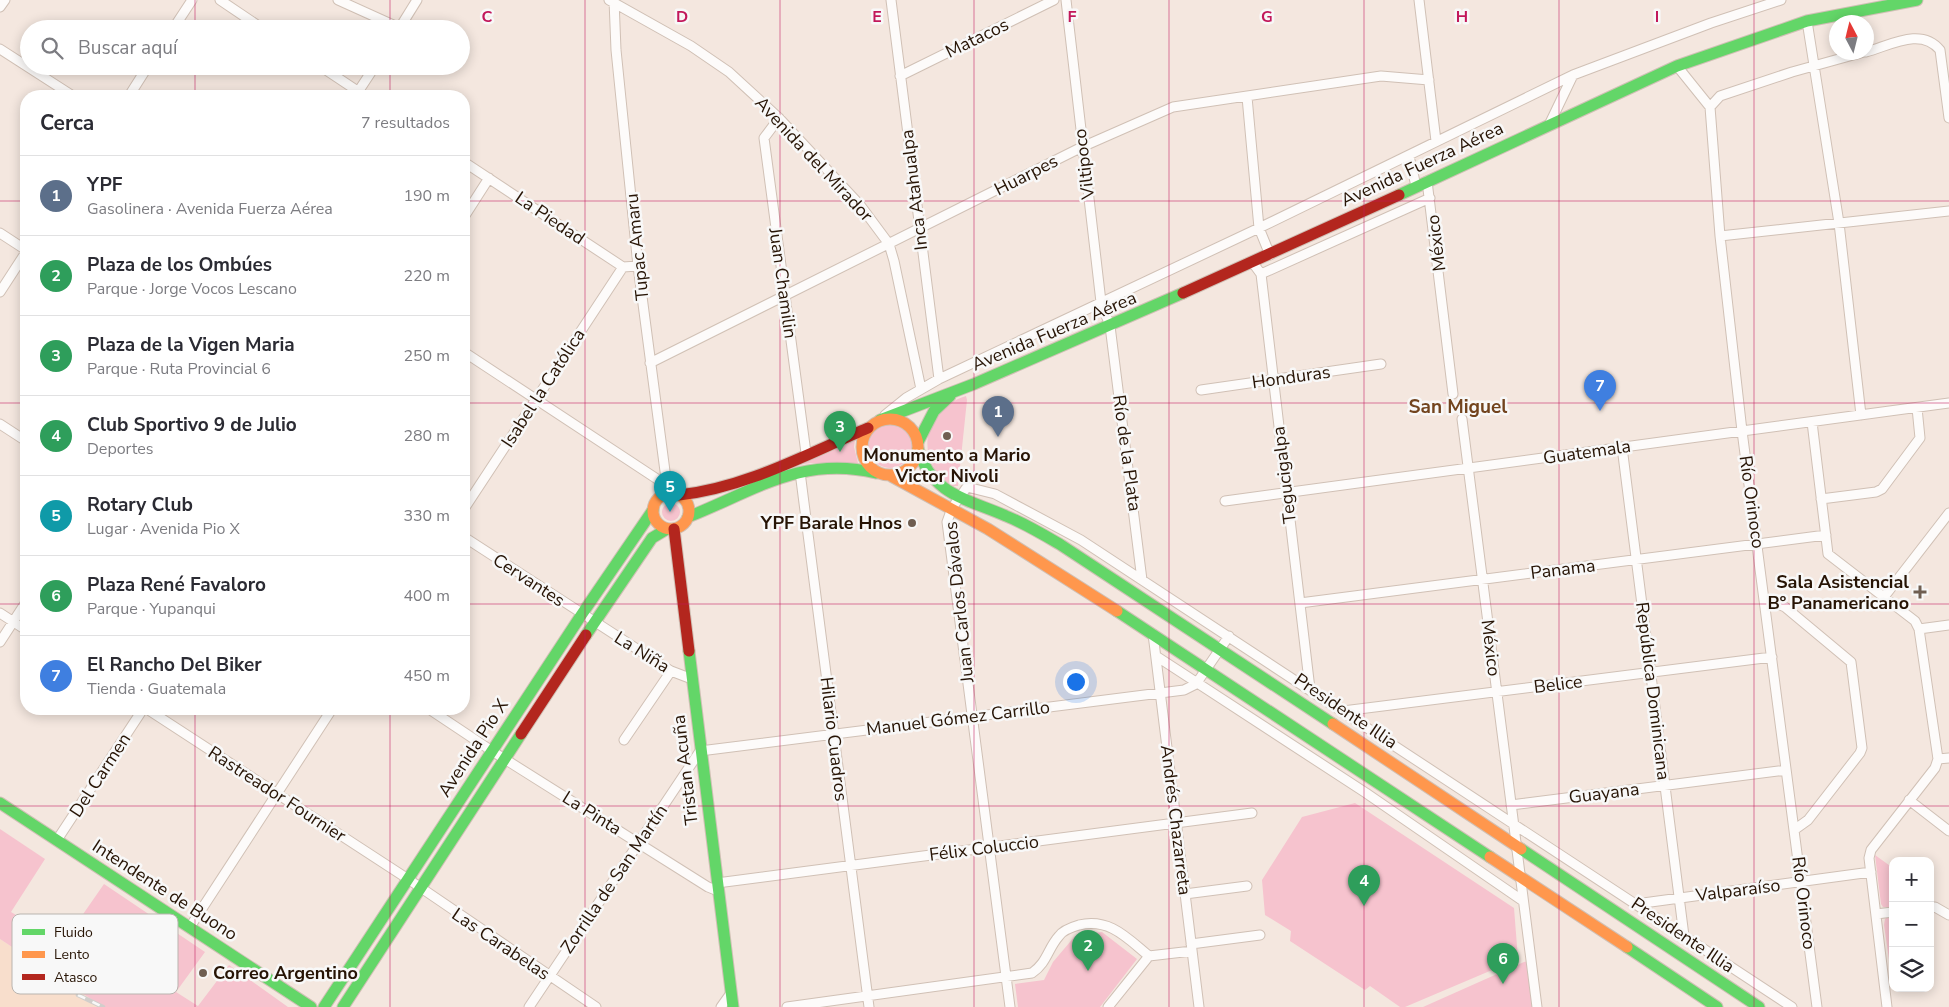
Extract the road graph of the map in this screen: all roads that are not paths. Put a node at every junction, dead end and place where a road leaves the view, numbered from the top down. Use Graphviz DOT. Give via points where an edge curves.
graph roads {
  1 [pos="5,0"];
  2 [pos="192,0"];
  3 [pos="220,0"];
  4 [pos="338,0"];
  5 [pos="417,0"];
  6 [pos="891,0"];
  7 [pos="1054,0"];
  8 [pos="1066,0"];
  9 [pos="1419,0"];
  10 [pos="1781,0"];
  11 [pos="1917,0"];
  12 [pos="612,1"];
  13 [pos="0,8"];
  14 [pos="179,20"];
  15 [pos="250,20"];
  16 [pos="382,20"];
  17 [pos="404,20"];
  18 [pos="1807,22"];
  19 [pos="0,49"];
  20 [pos="1874,49"];
  21 [pos="1838,60"];
  22 [pos="20,62"];
  23 [pos="1677,66"];
  24 [pos="1815,67"];
  25 [pos="40,75"];
  26 [pos="142,75"];
  27 [pos="332,75"];
  28 [pos="370,75"];
  29 [pos="1574,75"];
  30 [pos="900,76"];
  31 [pos="1429,80"];
  32 [pos="64,90"];
  33 [pos="133,90"];
  34 [pos="353,90"];
  35 [pos="363,90"];
  36 [pos="1247,97"];
  37 [pos="1710,107"];
  38 [pos="779,118"];
  39 [pos="1949,118"];
  40 [pos="1550,123"];
  41 [pos="1436,141"];
  42 [pos="1082,147"];
  43 [pos="1409,156"];
  44 [pos="470,166"];
  45 [pos="489,178"];
  46 [pos="1422,183"];
  47 [pos="1430,198"];
  48 [pos="470,208"];
  49 [pos="1949,211"];
  50 [pos="1838,223"];
  51 [pos="1259,228"];
  52 [pos="918,229"];
  53 [pos="0,233"];
  54 [pos="1720,236"];
  55 [pos="889,244"];
  56 [pos="20,247"];
  57 [pos="1270,255"];
  58 [pos="20,260"];
  59 [pos="1253,262"];
  60 [pos="638,266"];
  61 [pos="623,267"];
  62 [pos="1261,274"];
  63 [pos="0,292"];
  64 [pos="784,294"];
  65 [pos="1101,302"];
  66 [pos="1110,326"];
  67 [pos="470,356"];
  68 [pos="650,363"];
  69 [pos="1381,364"];
  70 [pos="939,379"];
  71 [pos="1273,379"];
  72 [pos="921,389"];
  73 [pos="1202,390"];
  74 [pos="953,393"];
  75 [pos="1453,394"];
  76 [pos="536,399"];
  77 [pos="1949,403"];
  78 [pos="1917,408"];
  79 [pos="1862,415"];
  80 [pos="1462,419"];
  81 [pos="1812,422"];
  82 [pos="875,423"];
  83 [pos="0,424"];
  84 [pos="1742,431"];
  85 [pos="20,437"];
  86 [pos="918,446"];
  87 [pos="1622,447"];
  88 [pos="806,453"];
  89 [pos="1468,470"];
  90 [pos="800,472"];
  91 [pos="876,472"];
  92 [pos="891,476"];
  93 [pos="666,481"];
  94 [pos="1287,493"];
  95 [pos="673,494"];
  96 [pos="959,498"];
  97 [pos="1821,499"];
  98 [pos="470,500"];
  99 [pos="1225,501"];
  100 [pos="952,508"];
  101 [pos="652,510"];
  102 [pos="1949,513"];
  103 [pos="688,516"];
  104 [pos="670,529"];
  105 [pos="1826,535"];
  106 [pos="470,541"];
  107 [pos="1757,543"];
  108 [pos="1636,559"];
  109 [pos="1482,579"];
  110 [pos="1142,580"];
  111 [pos="1884,597"];
  112 [pos="1765,599"];
  113 [pos="1300,603"];
  114 [pos="20,611"];
  115 [pos="0,613"];
  116 [pos="582,614"];
  117 [pos="13,622"];
  118 [pos="594,622"];
  119 [pos="1949,625"];
  120 [pos="20,626"];
  121 [pos="1919,629"];
  122 [pos="1152,634"];
  123 [pos="1229,636"];
  124 [pos="0,642"];
  125 [pos="1220,649"];
  126 [pos="1156,656"];
  127 [pos="1772,657"];
  128 [pos="1208,670"];
  129 [pos="671,671"];
  130 [pos="1651,672"];
  131 [pos="692,679"];
  132 [pos="1196,684"];
  133 [pos="1310,689"];
  134 [pos="1160,692"];
  135 [pos="1496,692"];
  136 [pos="1344,711"];
  137 [pos="138,715"];
  138 [pos="156,715"];
  139 [pos="328,715"];
  140 [pos="438,715"];
  141 [pos="972,716"];
  142 [pos="834,734"];
  143 [pos="624,740"];
  144 [pos="492,751"];
  145 [pos="700,751"];
  146 [pos="504,758"];
  147 [pos="1949,758"];
  148 [pos="1938,759"];
  149 [pos="1786,770"];
  150 [pos="1374,781"];
  151 [pos="1665,785"];
  152 [pos="1366,793"];
  153 [pos="277,794"];
  154 [pos="1909,800"];
  155 [pos="0,803"];
  156 [pos="1511,805"];
  157 [pos="1252,813"];
  158 [pos="1514,823"];
  159 [pos="1176,824"];
  160 [pos="1794,830"];
  161 [pos="1949,832"];
  162 [pos="57,840"];
  163 [pos="638,842"];
  164 [pos="1517,845"];
  165 [pos="989,848"];
  166 [pos="851,866"];
  167 [pos="1871,872"];
  168 [pos="1520,878"];
  169 [pos="408,879"];
  170 [pos="1801,882"];
  171 [pos="1247,886"];
  172 [pos="717,887"];
  173 [pos="420,888"];
  174 [pos="1185,894"];
  175 [pos="1679,898"];
  176 [pos="1523,901"];
  177 [pos="1636,904"];
  178 [pos="1934,907"];
  179 [pos="1889,912"];
  180 [pos="170,914"];
  181 [pos="1876,914"];
  182 [pos="1949,915"];
  183 [pos="178,919"];
  184 [pos="190,927"];
  185 [pos="1260,935"];
  186 [pos="1684,936"];
  187 [pos="1192,948"];
  188 [pos="1149,956"];
  189 [pos="549,976"];
  190 [pos="1006,978"];
  191 [pos="731,993"];
  192 [pos="868,996"];
  193 [pos="311,1007"];
  194 [pos="324,1007"];
  195 [pos="343,1007"];
  196 [pos="529,1007"];
  197 [pos="596,1007"];
  198 [pos="721,1007"];
  199 [pos="733,1007"];
  200 [pos="787,1007"];
  201 [pos="869,1007"];
  202 [pos="1010,1007"];
  203 [pos="1108,1007"];
  204 [pos="1199,1007"];
  205 [pos="1537,1007"];
  206 [pos="1717,1007"];
  207 [pos="1759,1007"];
  208 [pos="1792,1007"];
  209 [pos="1817,1007"];
  210 [pos="1887,1007"];
  1 -- 13 [label="street"];
  2 -- 14 [label="street"];
  3 -- 15 [label="street"];
  4 -- 16 [label="street"];
  5 -- 17 [label="street"];
  6 -- 30 [label="street, Inca Atahualpa"];
  7 -- 30 [label="street, Matacos"];
  8 -- 42 [label="street, Viltipoco"];
  9 -- 31 [label="street"];
  10 -- 29 [label="street"];
  11 -- 18 [label="main road, Avenida Fuerza Aérea"];
  12 -- 38 [label="street, Avenida del Mirador" via="712,59"];
  12 -- 60 [label="street, Tupac Amaru"];
  18 -- 23 [label="main road, Avenida Fuerza Aérea"];
  18 -- 24 [label="street"];
  19 -- 22 [label="street"];
  20 -- 39 [label="street" via="1913,38 1934,42 1940,50"];
  21 -- 24 [label="street"];
  23 -- 37 [label="street"];
  23 -- 40 [label="main road, Avenida Fuerza Aérea"];
  24 -- 37 [label="street" via="1720,96"];
  24 -- 50 [label="street"];
  25 -- 32 [label="street"];
  26 -- 33 [label="street"];
  27 -- 34 [label="street"];
  28 -- 35 [label="street"];
  29 -- 40 [label="street"];
  29 -- 41 [label="street"];
  30 -- 52 [label="street, Inca Atahualpa"];
  31 -- 36 [label="street, Huarpes" via="1381,76"];
  31 -- 41 [label="street"];
  36 -- 42 [label="street, Huarpes" via="1173,107"];
  36 -- 51 [label="street"];
  37 -- 54 [label="street, Río Orinoco"];
  38 -- 55 [label="street, Avenida del Mirador" via="860,205"];
  38 -- 64 [label="street, Juan Chamilin" via="764,138"];
  40 -- 46 [label="main road, Avenida Fuerza Aérea"];
  41 -- 43 [label="street"];
  42 -- 52 [label="street, Huarpes"];
  42 -- 65 [label="street, Viltipoco"];
  43 -- 46 [label="street, México"];
  43 -- 51 [label="street"];
  44 -- 45 [label="street, La Piedad"];
  45 -- 48 [label="street"];
  45 -- 61 [label="street, La Piedad"];
  46 -- 47 [label="street, México"];
  46 -- 57 [label="main road, Avenida Fuerza Aérea"];
  47 -- 62 [label="street"];
  47 -- 75 [label="street, México"];
  49 -- 50 [label="street"];
  50 -- 54 [label="street"];
  50 -- 79 [label="street"];
  51 -- 57 [label="street"];
  51 -- 65 [label="street"];
  52 -- 55 [label="street, Huarpes"];
  52 -- 70 [label="street, Inca Atahualpa"];
  53 -- 56 [label="street"];
  54 -- 84 [label="street, Río Orinoco"];
  55 -- 64 [label="street, Huarpes"];
  55 -- 72 [label="street, Avenida del Mirador"];
  57 -- 59 [label="main road, Avenida Fuerza Aérea"];
  58 -- 63 [label="street"];
  59 -- 62 [label="street, Tegucigalpa"];
  59 -- 66 [label="main road, Avenida Fuerza Aérea"];
  60 -- 61 [label="street"];
  60 -- 68 [label="street, Tupac Amaru"];
  61 -- 76 [label="street, Isabel la Católica"];
  62 -- 71 [label="street, Tegucigalpa"];
  64 -- 68 [label="street, Huarpes"];
  64 -- 88 [label="street, Juan Chamilin"];
  65 -- 66 [label="street, Viltipoco"];
  65 -- 70 [label="street"];
  66 -- 74 [label="main road, Avenida Fuerza Aérea"];
  66 -- 110 [label="street, Río de la Plata"];
  67 -- 76 [label="street"];
  68 -- 93 [label="street, Tupac Amaru"];
  69 -- 71 [label="street, Honduras"];
  70 -- 72 [label="street"];
  71 -- 73 [label="street, Honduras"];
  71 -- 94 [label="street, Tegucigalpa"];
  72 -- 82 [label="street"];
  74 -- 82 [label="main road, Avenida Fuerza Aérea"];
  74 -- 86 [label="main road" via="934,412"];
  76 -- 93 [label="street"];
  76 -- 98 [label="street, Isabel la Católica"];
  77 -- 78 [label="street, Guatemala"];
  78 -- 79 [label="street, Guatemala"];
  78 -- 97 [label="street" via="1920,438 1882,488 1876,492"];
  79 -- 81 [label="street, Guatemala"];
  80 -- 89 [label="street, México"];
  81 -- 84 [label="street, Guatemala"];
  81 -- 97 [label="street"];
  82 -- 86 [label="main road" via="897,419 911,428"];
  82 -- 88 [label="main road, Avenida Fuerza Aérea"];
  82 -- 91 [label="main road" via="861,444 861,452"];
  83 -- 85 [label="street"];
  84 -- 87 [label="street, Guatemala"];
  84 -- 107 [label="street, Río Orinoco"];
  86 -- 92 [label="main road" via="913,464 900,474"];
  86 -- 96 [label="main road, Presidente Illia" via="929,476"];
  87 -- 89 [label="street, Guatemala"];
  87 -- 108 [label="street, República Dominicana"];
  88 -- 95 [label="main road, Avenida Fuerza Aérea" via="751,478 708,492"];
  89 -- 94 [label="street, Guatemala"];
  89 -- 109 [label="street, México"];
  90 -- 91 [label="main road" via="824,467"];
  90 -- 103 [label="main road"];
  90 -- 142 [label="street, Hilario Cuadros"];
  91 -- 92 [label="main road"];
  92 -- 100 [label="main road"];
  93 -- 95 [label="street, Tupac Amaru"];
  94 -- 99 [label="street, Guatemala"];
  94 -- 113 [label="street, Tegucigalpa"];
  95 -- 101 [label="main road" via="657,500"];
  95 -- 103 [label="main road" via="687,504"];
  96 -- 100 [label="street, Juan Carlos Dávalos"];
  96 -- 110 [label="street" via="967,487 995,494 1081,540"];
  96 -- 125 [label="main road, Presidente Illia" via="1036,531"];
  97 -- 105 [label="street"];
  100 -- 122 [label="main road"];
  100 -- 141 [label="street, Juan Carlos Dávalos" via="947,522"];
  101 -- 104 [label="main road" via="655,520"];
  101 -- 116 [label="main road, Avenida Pio X"];
  102 -- 111 [label="street"];
  103 -- 104 [label="main road" via="683,525"];
  104 -- 118 [label="main road, Avenida Pio X" via="652,538"];
  104 -- 131 [label="main road, Tristan Acuña"];
  105 -- 107 [label="street, Panama"];
  105 -- 111 [label="street" via="1828,554"];
  106 -- 116 [label="street, Cervantes"];
  107 -- 108 [label="street, Panama"];
  107 -- 112 [label="street, Río Orinoco"];
  108 -- 109 [label="street, Panama"];
  108 -- 130 [label="street, República Dominicana"];
  109 -- 113 [label="street, Panama"];
  109 -- 135 [label="street, México"];
  110 -- 123 [label="street"];
  111 -- 121 [label="street" via="1915,621"];
  112 -- 127 [label="street, Río Orinoco"];
  112 -- 160 [label="street" via="1786,607 1851,662 1862,748 1808,820"];
  113 -- 133 [label="street, Tegucigalpa"];
  114 -- 117 [label="street"];
  115 -- 117 [label="street"];
  116 -- 118 [label="street, Cervantes"];
  116 -- 144 [label="main road, Avenida Pio X"];
  117 -- 120 [label="street"];
  117 -- 124 [label="street"];
  118 -- 129 [label="street, La Niña"];
  118 -- 146 [label="main road, Avenida Pio X"];
  119 -- 121 [label="street"];
  121 -- 148 [label="street"];
  122 -- 126 [label="street, Andrés Chazarreta"];
  122 -- 128 [label="main road"];
  123 -- 125 [label="street"];
  123 -- 133 [label="street"];
  125 -- 128 [label="street"];
  125 -- 164 [label="main road, Presidente Illia"];
  126 -- 132 [label="street"];
  126 -- 134 [label="street, Andrés Chazarreta"];
  127 -- 130 [label="street, Belice"];
  127 -- 149 [label="street, Río Orinoco"];
  128 -- 132 [label="street"];
  128 -- 150 [label="main road"];
  129 -- 131 [label="street, La Niña"];
  129 -- 143 [label="street"];
  130 -- 135 [label="street, Belice"];
  130 -- 151 [label="street, República Dominicana"];
  131 -- 145 [label="main road, Tristan Acuña"];
  132 -- 134 [label="street, Manuel Gómez Carrillo" via="1184,690"];
  132 -- 152 [label="street"];
  133 -- 136 [label="street"];
  134 -- 141 [label="street, Manuel Gómez Carrillo"];
  134 -- 159 [label="street, Andrés Chazarreta"];
  135 -- 136 [label="street, Belice"];
  135 -- 156 [label="street, México"];
  136 -- 158 [label="street"];
  137 -- 162 [label="street, Del Carmen"];
  138 -- 153 [label="street, Rastreador Fournier"];
  139 -- 153 [label="street"];
  140 -- 144 [label="street, La Pinta"];
  141 -- 142 [label="street, Manuel Gómez Carrillo"];
  141 -- 165 [label="street, Juan Carlos Dávalos"];
  142 -- 145 [label="street, Manuel Gómez Carrillo"];
  142 -- 166 [label="street, Hilario Cuadros"];
  144 -- 146 [label="street, La Pinta"];
  144 -- 169 [label="main road, Avenida Pio X"];
  145 -- 163 [label="street, Zorrilla de San Martín"];
  145 -- 172 [label="main road, Tristan Acuña"];
  146 -- 163 [label="street, La Pinta"];
  146 -- 173 [label="main road, Avenida Pio X"];
  147 -- 148 [label="street"];
  148 -- 154 [label="street" via="1935,768"];
  149 -- 151 [label="street, Guayana"];
  149 -- 160 [label="street, Río Orinoco"];
  150 -- 152 [label="street"];
  150 -- 168 [label="main road"];
  151 -- 156 [label="street, Guayana"];
  151 -- 175 [label="street, República Dominicana"];
  152 -- 176 [label="street"];
  153 -- 169 [label="street, Rastreador Fournier"];
  153 -- 184 [label="street"];
  154 -- 161 [label="street"];
  154 -- 167 [label="street" via="1870,850"];
  155 -- 162 [label="main road, Intendente de Buono"];
  156 -- 158 [label="street, México"];
  157 -- 159 [label="street, Félix Coluccio"];
  158 -- 164 [label="street, México"];
  158 -- 177 [label="street"];
  159 -- 165 [label="street, Félix Coluccio"];
  159 -- 174 [label="street, Andrés Chazarreta"];
  160 -- 170 [label="street, Río Orinoco"];
  162 -- 180 [label="main road, Intendente de Buono"];
  163 -- 172 [label="street, La Pinta" via="708,887"];
  163 -- 189 [label="street, Zorrilla de San Martín"];
  164 -- 168 [label="street, México"];
  164 -- 207 [label="main road, Presidente Illia"];
  165 -- 166 [label="street, Félix Coluccio"];
  165 -- 190 [label="street, Juan Carlos Dávalos"];
  166 -- 172 [label="street, Félix Coluccio"];
  166 -- 192 [label="street, Hilario Cuadros"];
  167 -- 170 [label="street, Valparaíso"];
  167 -- 181 [label="street"];
  168 -- 176 [label="street, México"];
  168 -- 206 [label="main road"];
  169 -- 173 [label="street, Las Carabelas"];
  169 -- 194 [label="main road, Avenida Pio X"];
  170 -- 175 [label="street, Valparaíso"];
  170 -- 209 [label="street, Río Orinoco"];
  171 -- 174 [label="street"];
  172 -- 191 [label="main road, Tristan Acuña"];
  173 -- 189 [label="street, Las Carabelas"];
  173 -- 195 [label="main road, Avenida Pio X"];
  174 -- 187 [label="street, Andrés Chazarreta"];
  175 -- 177 [label="street, Valparaíso"];
  175 -- 186 [label="street, República Dominicana"];
  176 -- 205 [label="street, México"];
  177 -- 186 [label="street"];
  178 -- 182 [label="street"];
  179 -- 181 [label="street"];
  181 -- 210 [label="street"];
  183 -- 184 [label="main road, Intendente de Buono"];
  184 -- 193 [label="main road, Intendente de Buono"];
  185 -- 187 [label="street"];
  186 -- 208 [label="street"];
  187 -- 188 [label="street"];
  187 -- 204 [label="street, Andrés Chazarreta"];
  188 -- 190 [label="street" via="1114,927 1089,923 1072,927 1059,935 1040,968 1032,973"];
  188 -- 203 [label="street"];
  189 -- 196 [label="street, Zorrilla de San Martín"];
  189 -- 197 [label="street, Las Carabelas"];
  190 -- 192 [label="street"];
  190 -- 202 [label="street, Juan Carlos Dávalos"];
  191 -- 198 [label="street"];
  191 -- 199 [label="main road, Tristan Acuña"];
  192 -- 200 [label="street"];
  192 -- 201 [label="street, Hilario Cuadros"];
}
